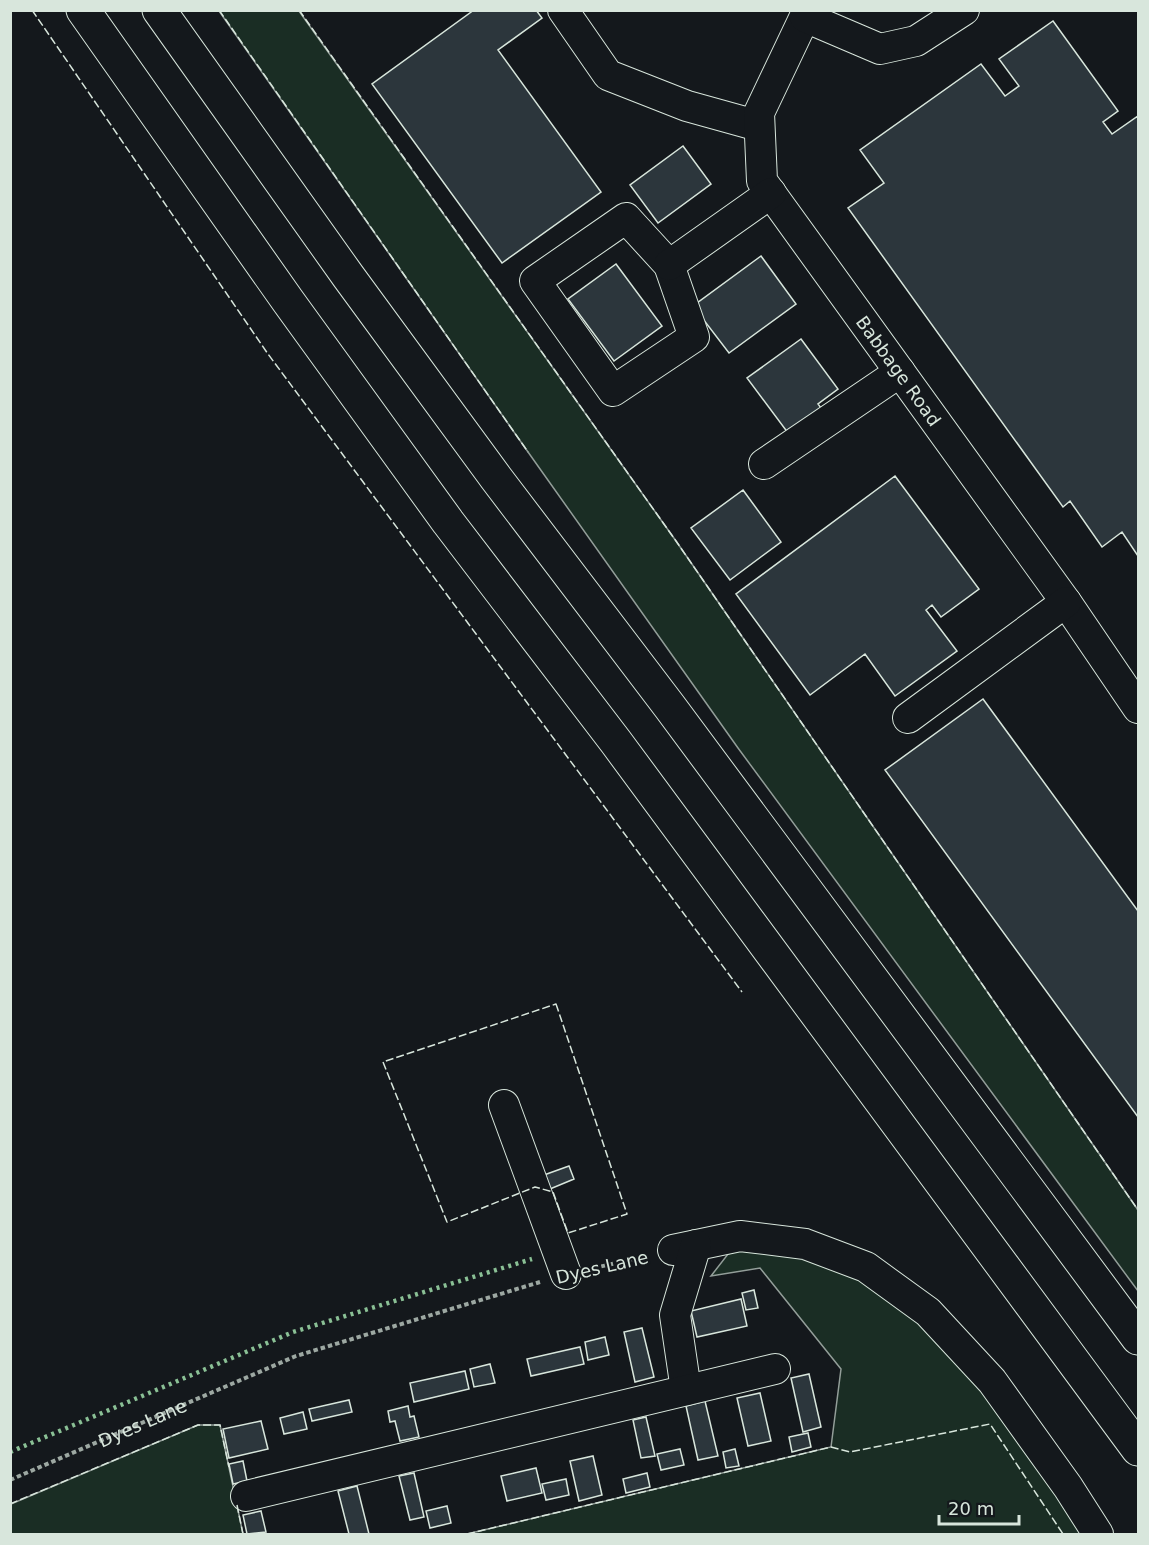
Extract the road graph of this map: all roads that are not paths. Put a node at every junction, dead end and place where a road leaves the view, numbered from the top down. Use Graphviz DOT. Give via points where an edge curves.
graph roads {
  1 [pos="83,10"];
  2 [pos="159,10"];
  3 [pos="563,10"];
  4 [pos="964,10"];
  5 [pos="807,14"];
  6 [pos="759,126"];
  7 [pos="771,193"];
  8 [pos="669,265"];
  9 [pos="900,372"];
  10 [pos="764,464"];
  11 [pos="1066,602"];
  12 [pos="1138,708"];
  13 [pos="908,718"];
  14 [pos="504,1105"];
  15 [pos="566,1274"];
  16 [pos="1138,1338"];
  17 [pos="775,1369"];
  18 [pos="686,1390"];
  19 [pos="1138,1449"];
  20 [pos="246,1496"];
  21 [pos="1098,1534"];
  1 -- 19 [label="highway" via="448,522 616,742"];
  2 -- 16 [label="highway" via="489,468"];
  3 -- 6 [label="street" via="608,75 687,106"];
  4 -- 5 [label="street" via="916,41 880,50"];
  5 -- 6 [label="street, Babbage Road" via="759,113"];
  6 -- 7 [label="street, Babbage Road" via="762,181"];
  7 -- 8 [label="street"];
  7 -- 9 [label="street, Babbage Road"];
  8 -- 8 [label="street" via="626,218 535,281 613,391 694,337"];
  9 -- 10 [label="street"];
  9 -- 11 [label="street, Babbage Road"];
  11 -- 12 [label="street, Babbage Road"];
  11 -- 13 [label="street"];
  14 -- 15 [label="street"];
  17 -- 18 [label="street"];
  18 -- 20 [label="street"];
  18 -- 21 [label="street" via="675,1315 684,1247 740,1236 805,1244 866,1267 928,1312 992,1381"];
}
